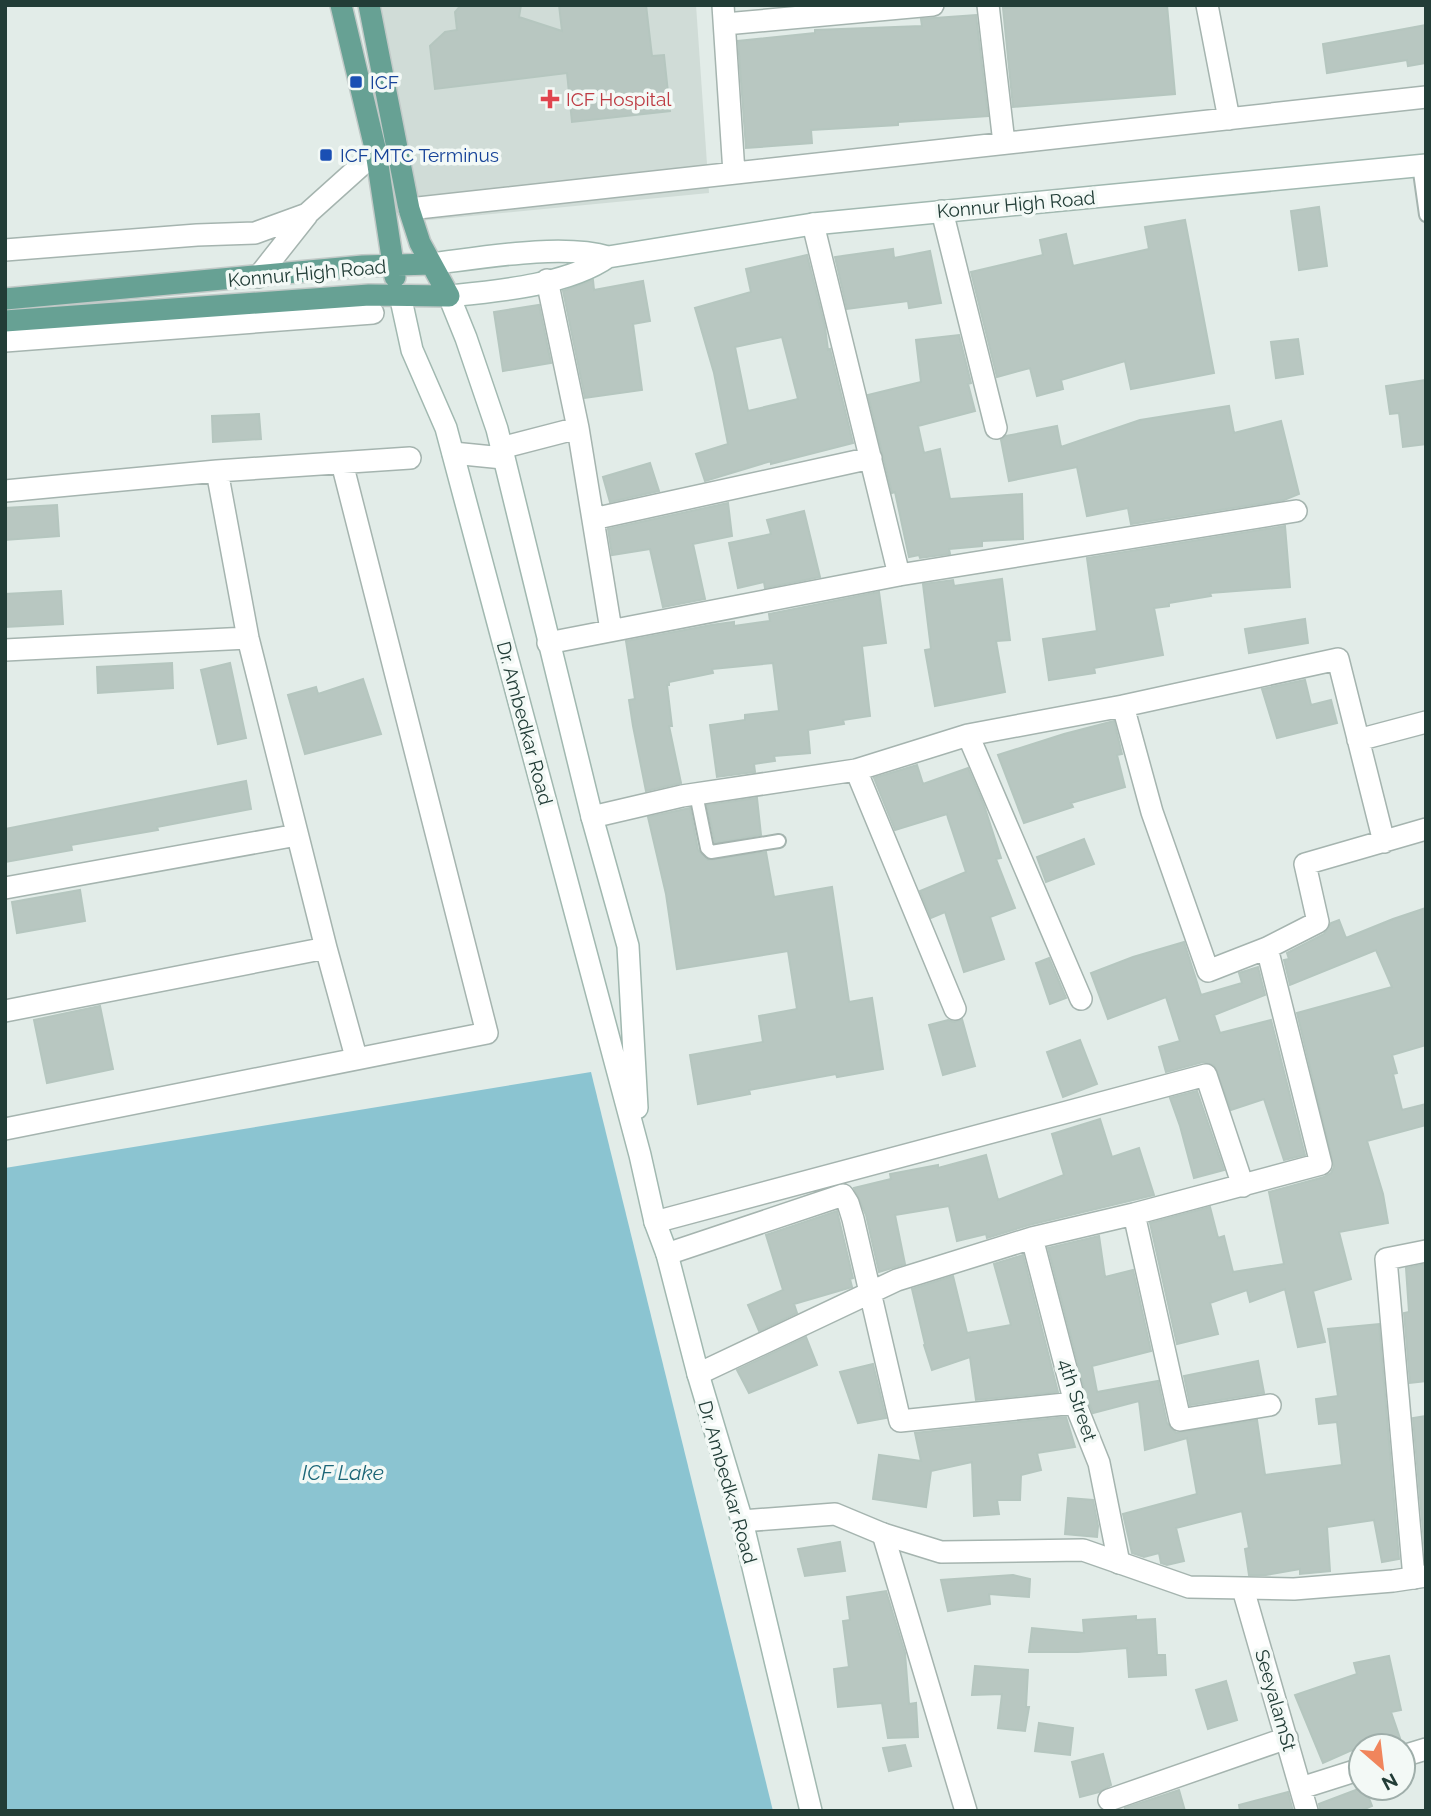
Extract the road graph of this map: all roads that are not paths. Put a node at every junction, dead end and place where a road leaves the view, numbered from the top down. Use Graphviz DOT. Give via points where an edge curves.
graph roads {
  1 [pos="341,5"];
  2 [pos="369,5"];
  3 [pos="933,5"];
  4 [pos="988,5"];
  5 [pos="1207,5"];
  6 [pos="724,14"];
  7 [pos="1426,97"];
  8 [pos="1229,119"];
  9 [pos="1004,144"];
  10 [pos="376,152"];
  11 [pos="1422,165"];
  12 [pos="734,173"];
  13 [pos="409,209"];
  14 [pos="942,211"];
  15 [pos="307,214"];
  16 [pos="1426,215"];
  17 [pos="813,224"];
  18 [pos="5,250"];
  19 [pos="608,257"];
  20 [pos="432,264"];
  21 [pos="391,265"];
  22 [pos="258,277"];
  23 [pos="547,280"];
  24 [pos="400,295"];
  25 [pos="449,296"];
  26 [pos="5,299"];
  27 [pos="373,313"];
  28 [pos="5,321"];
  29 [pos="5,341"];
  30 [pos="578,428"];
  31 [pos="996,428"];
  32 [pos="453,453"];
  33 [pos="502,453"];
  34 [pos="410,458"];
  35 [pos="871,458"];
  36 [pos="342,463"];
  37 [pos="217,471"];
  38 [pos="5,491"];
  39 [pos="1296,511"];
  40 [pos="593,519"];
  41 [pos="899,575"];
  42 [pos="611,630"];
  43 [pos="248,638"];
  44 [pos="548,643"];
  45 [pos="5,650"];
  46 [pos="1123,706"];
  47 [pos="1426,722"];
  48 [pos="968,735"];
  49 [pos="1358,740"];
  50 [pos="856,770"];
  51 [pos="696,794"];
  52 [pos="592,817"];
  53 [pos="1426,830"];
  54 [pos="297,835"];
  55 [pos="779,841"];
  56 [pos="1384,842"];
  57 [pos="5,888"];
  58 [pos="326,948"];
  59 [pos="1267,948"];
  60 [pos="1081,999"];
  61 [pos="955,1009"];
  62 [pos="5,1011"];
  63 [pos="356,1058"];
  64 [pos="5,1129"];
  65 [pos="640,1155"];
  66 [pos="1243,1186"];
  67 [pos="1134,1214"];
  68 [pos="655,1222"];
  69 [pos="1032,1238"];
  70 [pos="1426,1251"];
  71 [pos="667,1254"];
  72 [pos="871,1294"];
  73 [pos="698,1374"];
  74 [pos="1075,1403"];
  75 [pos="1270,1405"];
  76 [pos="742,1521"];
  77 [pos="883,1534"];
  78 [pos="1119,1563"];
  79 [pos="1420,1577"];
  80 [pos="1243,1589"];
  81 [pos="1287,1738"];
  82 [pos="1347,1773"];
  83 [pos="1301,1788"];
  84 [pos="1110,1800"];
  85 [pos="811,1811"];
  86 [pos="966,1811"];
  87 [pos="1307,1811"];
  1 -- 10 [label="main road"];
  2 -- 13 [label="main road"];
  3 -- 6 [label="street"];
  4 -- 9 [label="street"];
  5 -- 8 [label="street"];
  6 -- 12 [label="street"];
  7 -- 8 [label="street"];
  8 -- 9 [label="street"];
  9 -- 12 [label="street"];
  10 -- 15 [label="street"];
  10 -- 21 [label="main road"];
  11 -- 14 [label="street, Konnur High Road"];
  11 -- 16 [label="lane"];
  12 -- 13 [label="street"];
  13 -- 20 [label="main road"];
  14 -- 17 [label="street, Konnur High Road"];
  14 -- 31 [label="street"];
  15 -- 18 [label="street" via="255,233"];
  15 -- 22 [label="street"];
  17 -- 19 [label="street, Konnur High Road"];
  17 -- 35 [label="street"];
  19 -- 20 [label="street, Konnur High Road" via="589,251"];
  19 -- 23 [label="street, Konnur High Road" via="591,269"];
  20 -- 21 [label="main road, Konnur High Road"];
  20 -- 25 [label="main road"];
  21 -- 22 [label="main road, Konnur High Road"];
  21 -- 24 [label="main road"];
  22 -- 26 [label="main road, Konnur High Road"];
  23 -- 25 [label="street, Konnur High Road"];
  23 -- 30 [label="street"];
  24 -- 25 [label="main road"];
  24 -- 28 [label="main road"];
  24 -- 32 [label="street, Dr. Ambedkar Road" via="412,350"];
  25 -- 33 [label="street, Dr. Ambedkar Road"];
  27 -- 29 [label="street"];
  30 -- 33 [label="street"];
  30 -- 40 [label="street"];
  32 -- 33 [label="street"];
  32 -- 65 [label="street, Dr. Ambedkar Road"];
  33 -- 44 [label="street, Dr. Ambedkar Road"];
  34 -- 36 [label="street"];
  35 -- 40 [label="street"];
  35 -- 41 [label="street"];
  36 -- 37 [label="street"];
  36 -- 63 [label="street" via="487,1033"];
  37 -- 38 [label="street"];
  37 -- 43 [label="street"];
  39 -- 41 [label="street"];
  40 -- 42 [label="street"];
  41 -- 42 [label="street"];
  42 -- 44 [label="street"];
  43 -- 45 [label="street"];
  43 -- 54 [label="street"];
  44 -- 52 [label="street, Dr. Ambedkar Road"];
  46 -- 48 [label="street"];
  46 -- 49 [label="street" via="1338,659"];
  46 -- 59 [label="street" via="1152,812 1208,971"];
  47 -- 49 [label="street"];
  48 -- 50 [label="street"];
  48 -- 60 [label="street"];
  49 -- 56 [label="street"];
  50 -- 51 [label="street"];
  50 -- 61 [label="street"];
  51 -- 52 [label="street"];
  51 -- 55 [label="lane" via="706,848 711,852"];
  52 -- 65 [label="street, Dr. Ambedkar Road" via="628,946"];
  53 -- 56 [label="street"];
  54 -- 57 [label="street"];
  54 -- 58 [label="street"];
  56 -- 59 [label="street" via="1305,864 1318,922"];
  58 -- 62 [label="street"];
  58 -- 63 [label="street"];
  59 -- 66 [label="street" via="1321,1164"];
  63 -- 64 [label="street"];
  65 -- 68 [label="street, Dr. Ambedkar Road"];
  66 -- 67 [label="street"];
  66 -- 68 [label="street" via="1206,1075"];
  67 -- 69 [label="street"];
  67 -- 75 [label="street" via="1180,1420"];
  68 -- 71 [label="street, Dr. Ambedkar Road"];
  69 -- 72 [label="street" via="897,1280"];
  69 -- 74 [label="street, 4th Street"];
  70 -- 79 [label="street" via="1386,1259"];
  71 -- 72 [label="street" via="843,1195"];
  71 -- 73 [label="street, Dr. Ambedkar Road"];
  72 -- 73 [label="street"];
  72 -- 74 [label="street" via="900,1421"];
  73 -- 76 [label="street, Dr. Ambedkar Road"];
  74 -- 78 [label="street, 4th Street" via="1099,1463"];
  76 -- 77 [label="street" via="835,1514"];
  76 -- 85 [label="street, Dr. Ambedkar Road"];
  77 -- 78 [label="street" via="942,1552 1083,1550"];
  77 -- 86 [label="street"];
  78 -- 80 [label="street" via="1189,1587"];
  79 -- 80 [label="street"];
  80 -- 81 [label="street, SeeyalamSt"];
  81 -- 83 [label="street, SeeyalamSt"];
  81 -- 84 [label="street"];
  82 -- 83 [label="street"];
  83 -- 87 [label="street, SeeyalamSt"];
}
